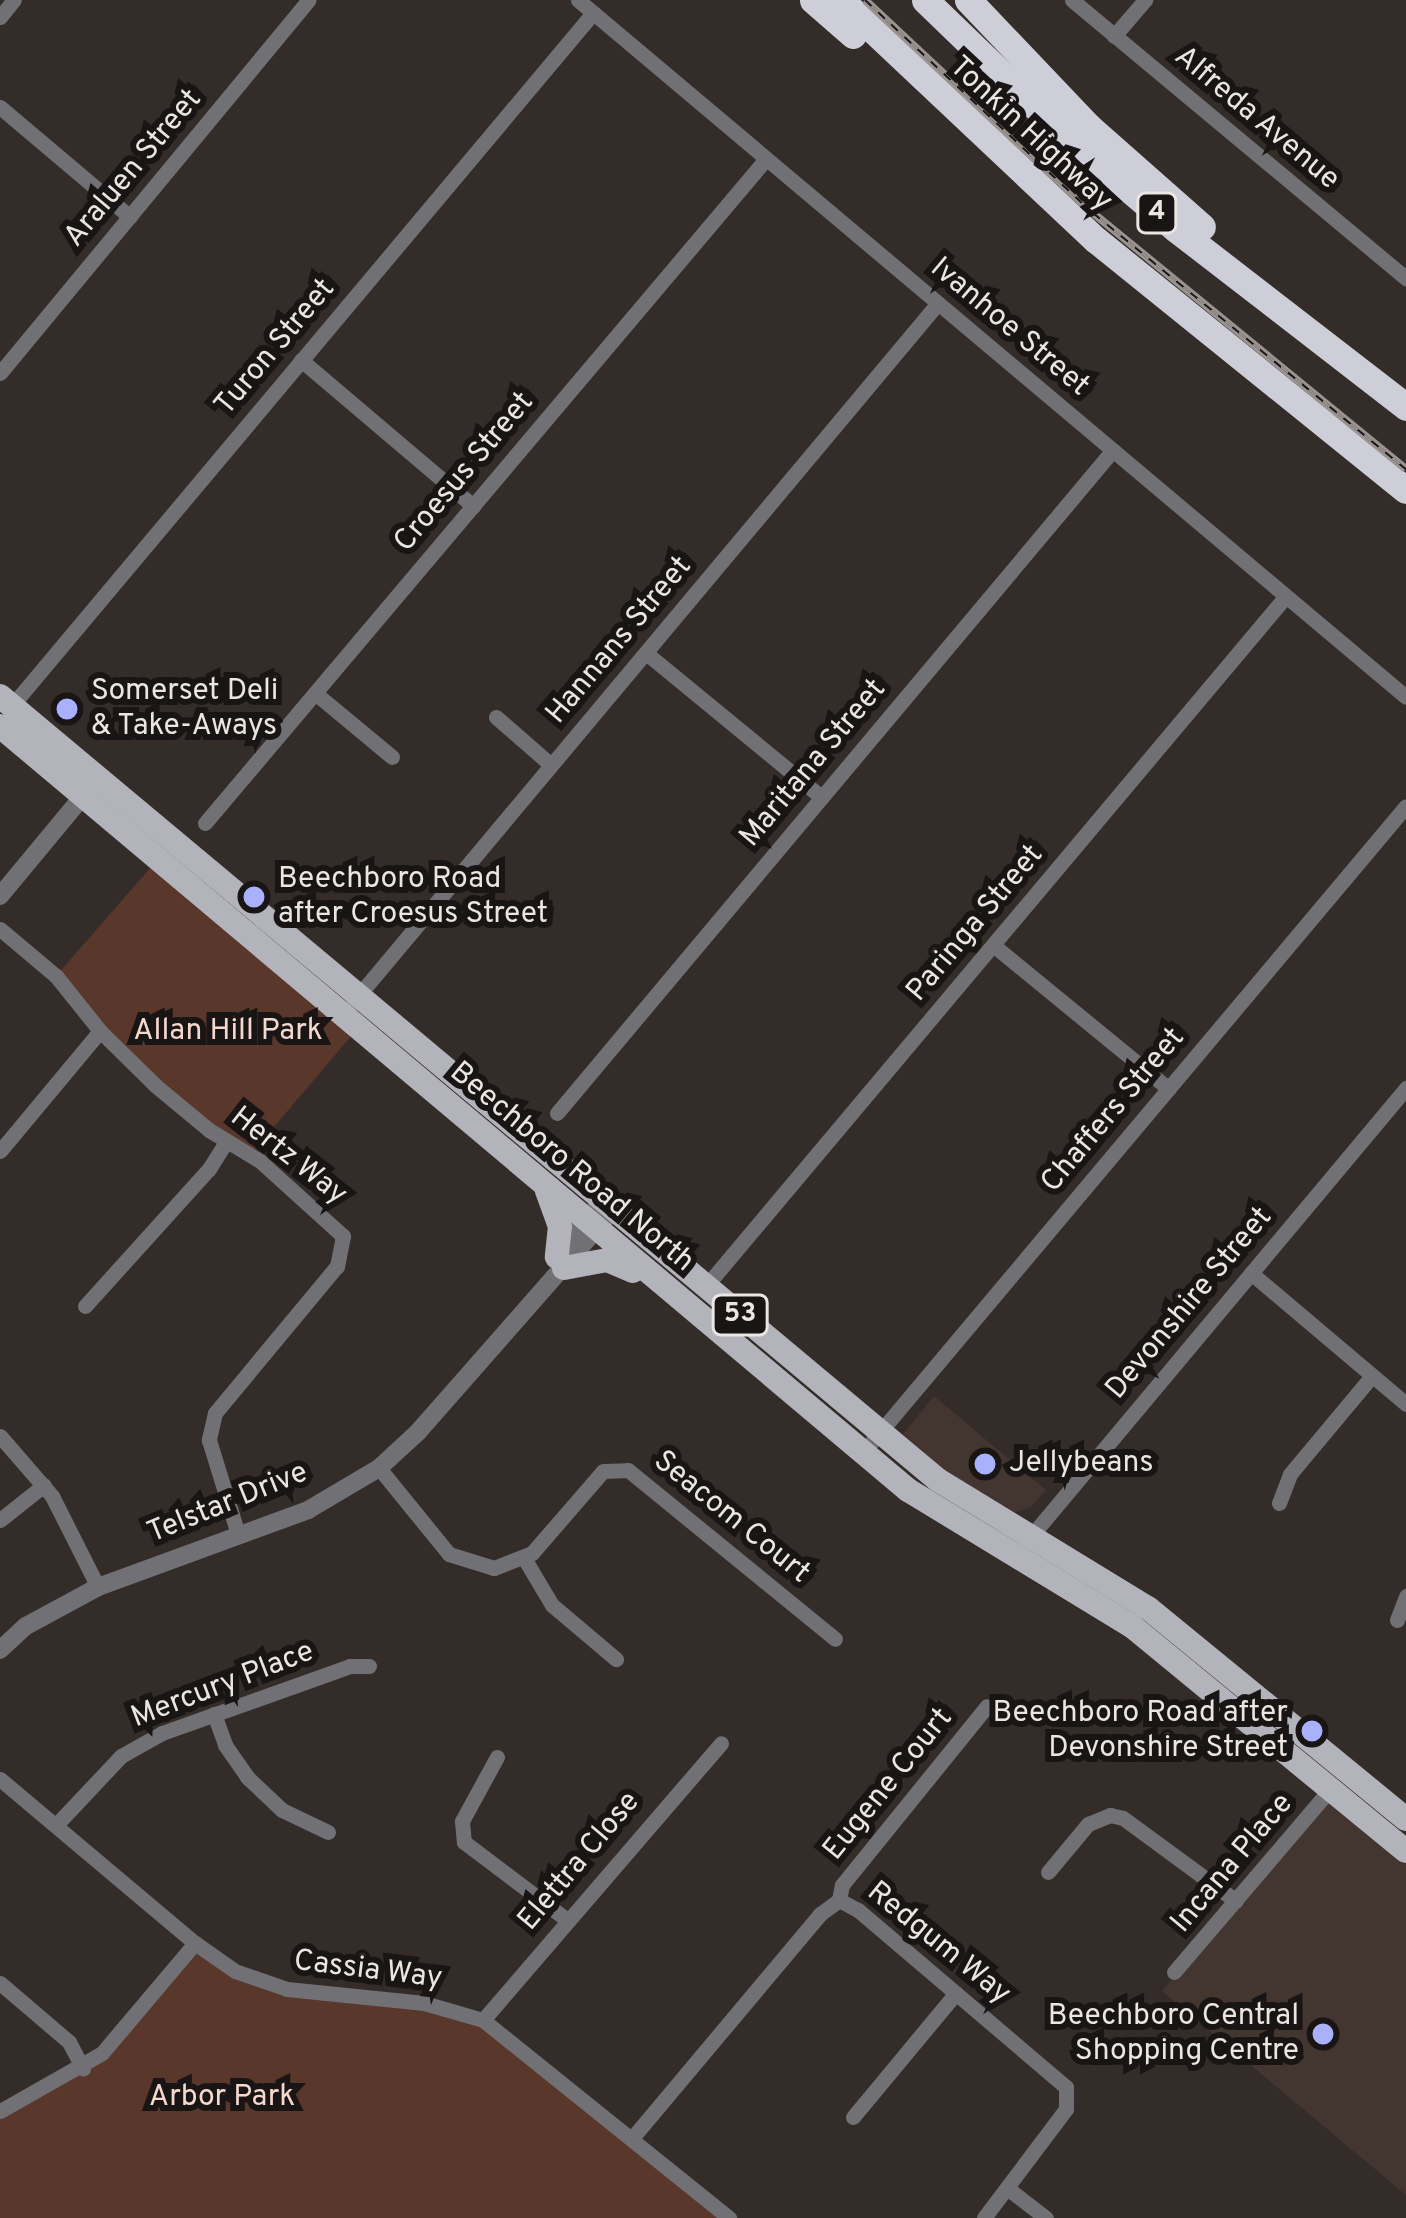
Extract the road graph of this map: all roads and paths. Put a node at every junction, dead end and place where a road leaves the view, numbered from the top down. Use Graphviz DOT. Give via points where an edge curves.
graph roads {
  1 [pos="14,0"];
  2 [pos="309,0"];
  3 [pos="578,0"];
  4 [pos="812,0"];
  5 [pos="841,0"];
  6 [pos="925,0"];
  7 [pos="968,0"];
  8 [pos="1072,0"];
  9 [pos="1145,0"];
  10 [pos="592,13"];
  11 [pos="0,17"];
  12 [pos="1114,36"];
  13 [pos="0,106"];
  14 [pos="766,159"];
  15 [pos="1036,187"];
  16 [pos="130,218"];
  17 [pos="1406,278"];
  18 [pos="938,303"];
  19 [pos="301,360"];
  20 [pos="0,373"];
  21 [pos="1401,403"];
  22 [pos="1113,450"];
  23 [pos="1406,490"];
  24 [pos="473,506"];
  25 [pos="1286,596"];
  26 [pos="646,653"];
  27 [pos="315,693"];
  28 [pos="1406,697"];
  29 [pos="3,711"];
  30 [pos="496,718"];
  31 [pos="392,757"];
  32 [pos="551,765"];
  33 [pos="91,786"];
  34 [pos="821,797"];
  35 [pos="1406,806"];
  36 [pos="205,823"];
  37 [pos="0,896"];
  38 [pos="0,929"];
  39 [pos="993,945"];
  40 [pos="351,1005"];
  41 [pos="100,1031"];
  42 [pos="1406,1088"];
  43 [pos="1169,1089"];
  44 [pos="557,1113"];
  45 [pos="226,1142"];
  46 [pos="0,1151"];
  47 [pos="545,1186"];
  48 [pos="600,1216"];
  49 [pos="561,1263"];
  50 [pos="1251,1273"];
  51 [pos="706,1286"];
  52 [pos="667,1289"];
  53 [pos="85,1306"];
  54 [pos="1372,1376"];
  55 [pos="1406,1404"];
  56 [pos="0,1436"];
  57 [pos="872,1442"];
  58 [pos="379,1468"];
  59 [pos="44,1485"];
  60 [pos="1279,1503"];
  61 [pos="0,1520"];
  62 [pos="238,1534"];
  63 [pos="1024,1545"];
  64 [pos="524,1558"];
  65 [pos="98,1587"];
  66 [pos="1406,1596"];
  67 [pos="1397,1620"];
  68 [pos="835,1639"];
  69 [pos="0,1650"];
  70 [pos="616,1659"];
  71 [pos="369,1666"];
  72 [pos="987,1706"];
  73 [pos="214,1714"];
  74 [pos="721,1742"];
  75 [pos="1317,1745"];
  76 [pos="497,1756"];
  77 [pos="0,1779"];
  78 [pos="1369,1787"];
  79 [pos="1331,1788"];
  80 [pos="1406,1819"];
  81 [pos="56,1825"];
  82 [pos="328,1832"];
  83 [pos="1406,1851"];
  84 [pos="1048,1872"];
  85 [pos="839,1900"];
  86 [pos="1237,1900"];
  87 [pos="567,1920"];
  88 [pos="195,1943"];
  89 [pos="1174,1972"];
  90 [pos="0,1983"];
  91 [pos="956,1993"];
  92 [pos="483,2020"];
  93 [pos="83,2068"];
  94 [pos="0,2111"];
  95 [pos="853,2116"];
  96 [pos="633,2137"];
  97 [pos="1007,2188"];
  98 [pos="729,2218"];
  99 [pos="984,2218"];
  100 [pos="1046,2218"];
  1 -- 11 [label="street"];
  2 -- 16 [label="street, Araluen Street"];
  3 -- 10 [label="street, Ivanhoe Street"];
  4 -- 15 [label="highway"];
  5 -- 15 [label="highway, Tonkin Highway / 4"];
  6 -- 21 [label="highway, Tonkin Highway / 4" via="1176,229"];
  7 -- 21 [label="highway" via="1088,126"];
  8 -- 12 [label="street, Alfreda Avenue"];
  9 -- 12 [label="street"];
  10 -- 14 [label="street, Ivanhoe Street"];
  10 -- 19 [label="street, Turon Street"];
  12 -- 17 [label="street, Alfreda Avenue"];
  13 -- 16 [label="street"];
  14 -- 18 [label="street, Ivanhoe Street"];
  14 -- 24 [label="street, Croesus Street"];
  15 -- 23 [label="highway, Tonkin Highway / 4" via="1217,343"];
  16 -- 20 [label="street, Araluen Street"];
  18 -- 22 [label="street, Ivanhoe Street"];
  18 -- 26 [label="street, Hannans Street"];
  19 -- 24 [label="street"];
  19 -- 29 [label="street, Turon Street"];
  22 -- 25 [label="street, Ivanhoe Street"];
  22 -- 34 [label="street, Maritana Street"];
  24 -- 27 [label="street, Croesus Street"];
  25 -- 28 [label="street, Ivanhoe Street"];
  25 -- 39 [label="street, Paringa Street"];
  26 -- 32 [label="street, Hannans Street"];
  26 -- 34 [label="street"];
  27 -- 31 [label="street"];
  27 -- 36 [label="street, Croesus Street"];
  29 -- 33 [label="main road, Beechboro Road North / 53"];
  30 -- 32 [label="street"];
  32 -- 40 [label="street, Hannans Street"];
  33 -- 37 [label="street"];
  33 -- 40 [label="main road, Beechboro Road North / 53"];
  34 -- 44 [label="street, Maritana Street"];
  35 -- 43 [label="street, Chaffers Street"];
  38 -- 41 [label="street, Hertz Way" via="56,976"];
  39 -- 43 [label="street"];
  39 -- 51 [label="street, Paringa Street"];
  40 -- 47 [label="main road, Beechboro Road North / 53"];
  40 -- 48 [label="main road, Beechboro Road North / 53"];
  41 -- 45 [label="street, Hertz Way"];
  41 -- 46 [label="street"];
  42 -- 50 [label="street, Devonshire Street"];
  43 -- 57 [label="street, Chaffers Street"];
  45 -- 53 [label="street"];
  45 -- 62 [label="street, Hertz Way" via="299,1193 336,1226 345,1247 215,1413 209,1440"];
  47 -- 48 [label="main road, Beechboro Road North / 53"];
  47 -- 49 [label="main road" via="560,1226"];
  48 -- 49 [label="street, Telstar Drive"];
  48 -- 51 [label="main road, Beechboro Road North / 53"];
  48 -- 52 [label="main road, Beechboro Road North / 53"];
  49 -- 52 [label="main road" via="608,1260"];
  49 -- 58 [label="street, Telstar Drive"];
  50 -- 54 [label="street"];
  50 -- 63 [label="street, Devonshire Street"];
  51 -- 57 [label="main road, Beechboro Road North / 53"];
  52 -- 57 [label="main road, Beechboro Road North / 53"];
  54 -- 55 [label="street"];
  54 -- 60 [label="street" via="1290,1474"];
  56 -- 59 [label="street"];
  57 -- 63 [label="main road, Beechboro Road North / 53" via="936,1511"];
  58 -- 62 [label="street, Telstar Drive" via="308,1510"];
  58 -- 64 [label="street" via="449,1554 494,1568"];
  59 -- 61 [label="street"];
  59 -- 65 [label="street"];
  62 -- 65 [label="street, Telstar Drive"];
  63 -- 75 [label="main road, Beechboro Road North / 53" via="1148,1608"];
  63 -- 79 [label="main road, Beechboro Road North / 53"];
  64 -- 68 [label="street, Seacom Court" via="603,1471 628,1469"];
  64 -- 70 [label="street" via="552,1605"];
  65 -- 69 [label="street, Telstar Drive" via="26,1626"];
  66 -- 67 [label="street"];
  71 -- 73 [label="street, Mercury Place"];
  72 -- 85 [label="street, Eugene Court" via="842,1885"];
  73 -- 81 [label="street, Mercury Place" via="121,1756"];
  73 -- 82 [label="street" via="247,1777 293,1817"];
  74 -- 87 [label="street, Elettra Close"];
  75 -- 78 [label="main road, Beechboro Road North / 53"];
  75 -- 79 [label="street"];
  76 -- 87 [label="street" via="462,1821 464,1842"];
  77 -- 81 [label="street, Cassia Way"];
  78 -- 79 [label="street"];
  78 -- 80 [label="main road, Beechboro Road North / 53"];
  79 -- 83 [label="main road, Beechboro Road North / 53"];
  79 -- 86 [label="street, Incana Place"];
  81 -- 88 [label="street, Cassia Way"];
  84 -- 86 [label="street" via="1088,1824 1110,1815"];
  85 -- 91 [label="street, Redgum Way"];
  85 -- 96 [label="street, Redgum Way"];
  86 -- 89 [label="street, Incana Place"];
  87 -- 92 [label="street, Elettra Close"];
  88 -- 92 [label="street, Cassia Way" via="235,1971 287,1990 424,2003"];
  88 -- 93 [label="street"];
  90 -- 93 [label="street" via="69,2042"];
  91 -- 95 [label="street"];
  91 -- 97 [label="street, Redgum Way" via="1066,2087 1066,2109"];
  92 -- 96 [label="street, Cassia Way"];
  93 -- 94 [label="street"];
  96 -- 98 [label="street, Cassia Way"];
  97 -- 99 [label="street, Redgum Way"];
  97 -- 100 [label="street"];
}
